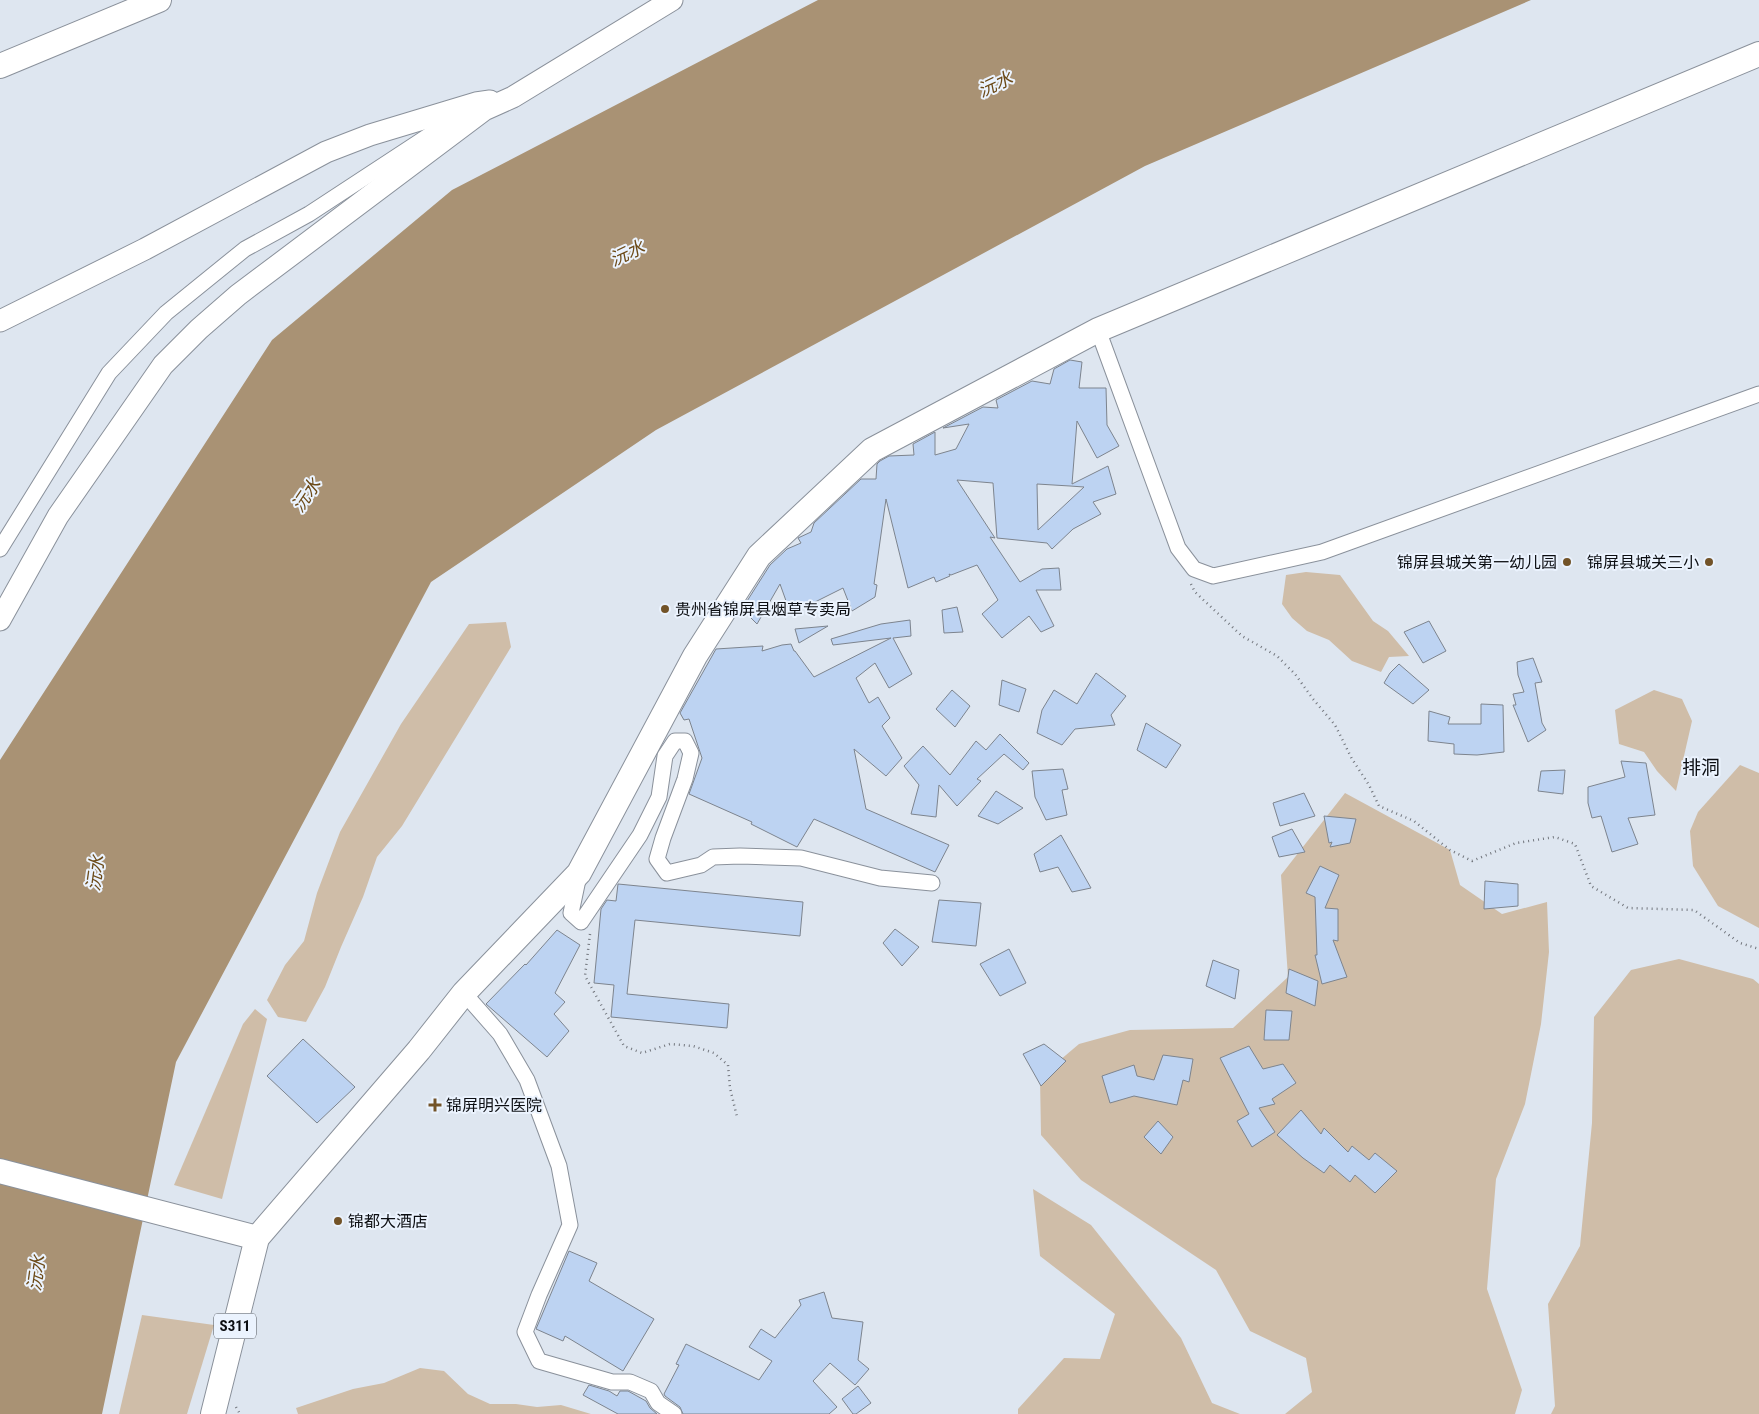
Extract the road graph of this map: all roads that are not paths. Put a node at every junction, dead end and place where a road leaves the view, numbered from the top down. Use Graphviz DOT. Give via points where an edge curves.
graph roads {
  1 [pos="158,0"];
  2 [pos="672,0"];
  3 [pos="1759,54"];
  4 [pos="0,66"];
  5 [pos="512,97"];
  6 [pos="476,103"];
  7 [pos="0,321"];
  8 [pos="1098,330"];
  9 [pos="1759,394"];
  10 [pos="0,549"];
  11 [pos="0,620"];
  12 [pos="579,874"];
  13 [pos="932,883"];
  14 [pos="464,993"];
  15 [pos="0,1172"];
  16 [pos="257,1238"];
  17 [pos="213,1414"];
  18 [pos="674,1414"];
  1 -- 4 [label="main road"];
  2 -- 5 [label="street"];
  3 -- 8 [label="main road"];
  5 -- 6 [label="street"];
  5 -- 11 [label="street" via="484,110 463,125 238,295 198,329 163,366 58,516"];
  6 -- 7 [label="street" via="326,152 145,249"];
  6 -- 10 [label="street" via="309,214 245,249 166,313 109,373"];
  8 -- 9 [label="street" via="1178,548 1194,569 1214,576 1322,552"];
  8 -- 12 [label="main road" via="872,450 758,556 694,656"];
  12 -- 13 [label="street" via="571,913 581,922 640,836 659,797 665,756 675,740 685,740 691,753 685,779 657,860 667,873 701,865 713,857 801,858 880,878"];
  12 -- 14 [label="main road"];
  14 -- 16 [label="main road"];
  14 -- 18 [label="street" via="500,1034 526,1080 559,1166 570,1225 525,1332 539,1361 612,1382 630,1382 650,1391 658,1404"];
  15 -- 16 [label="main road"];
  16 -- 17 [label="main road, S311"];
}
